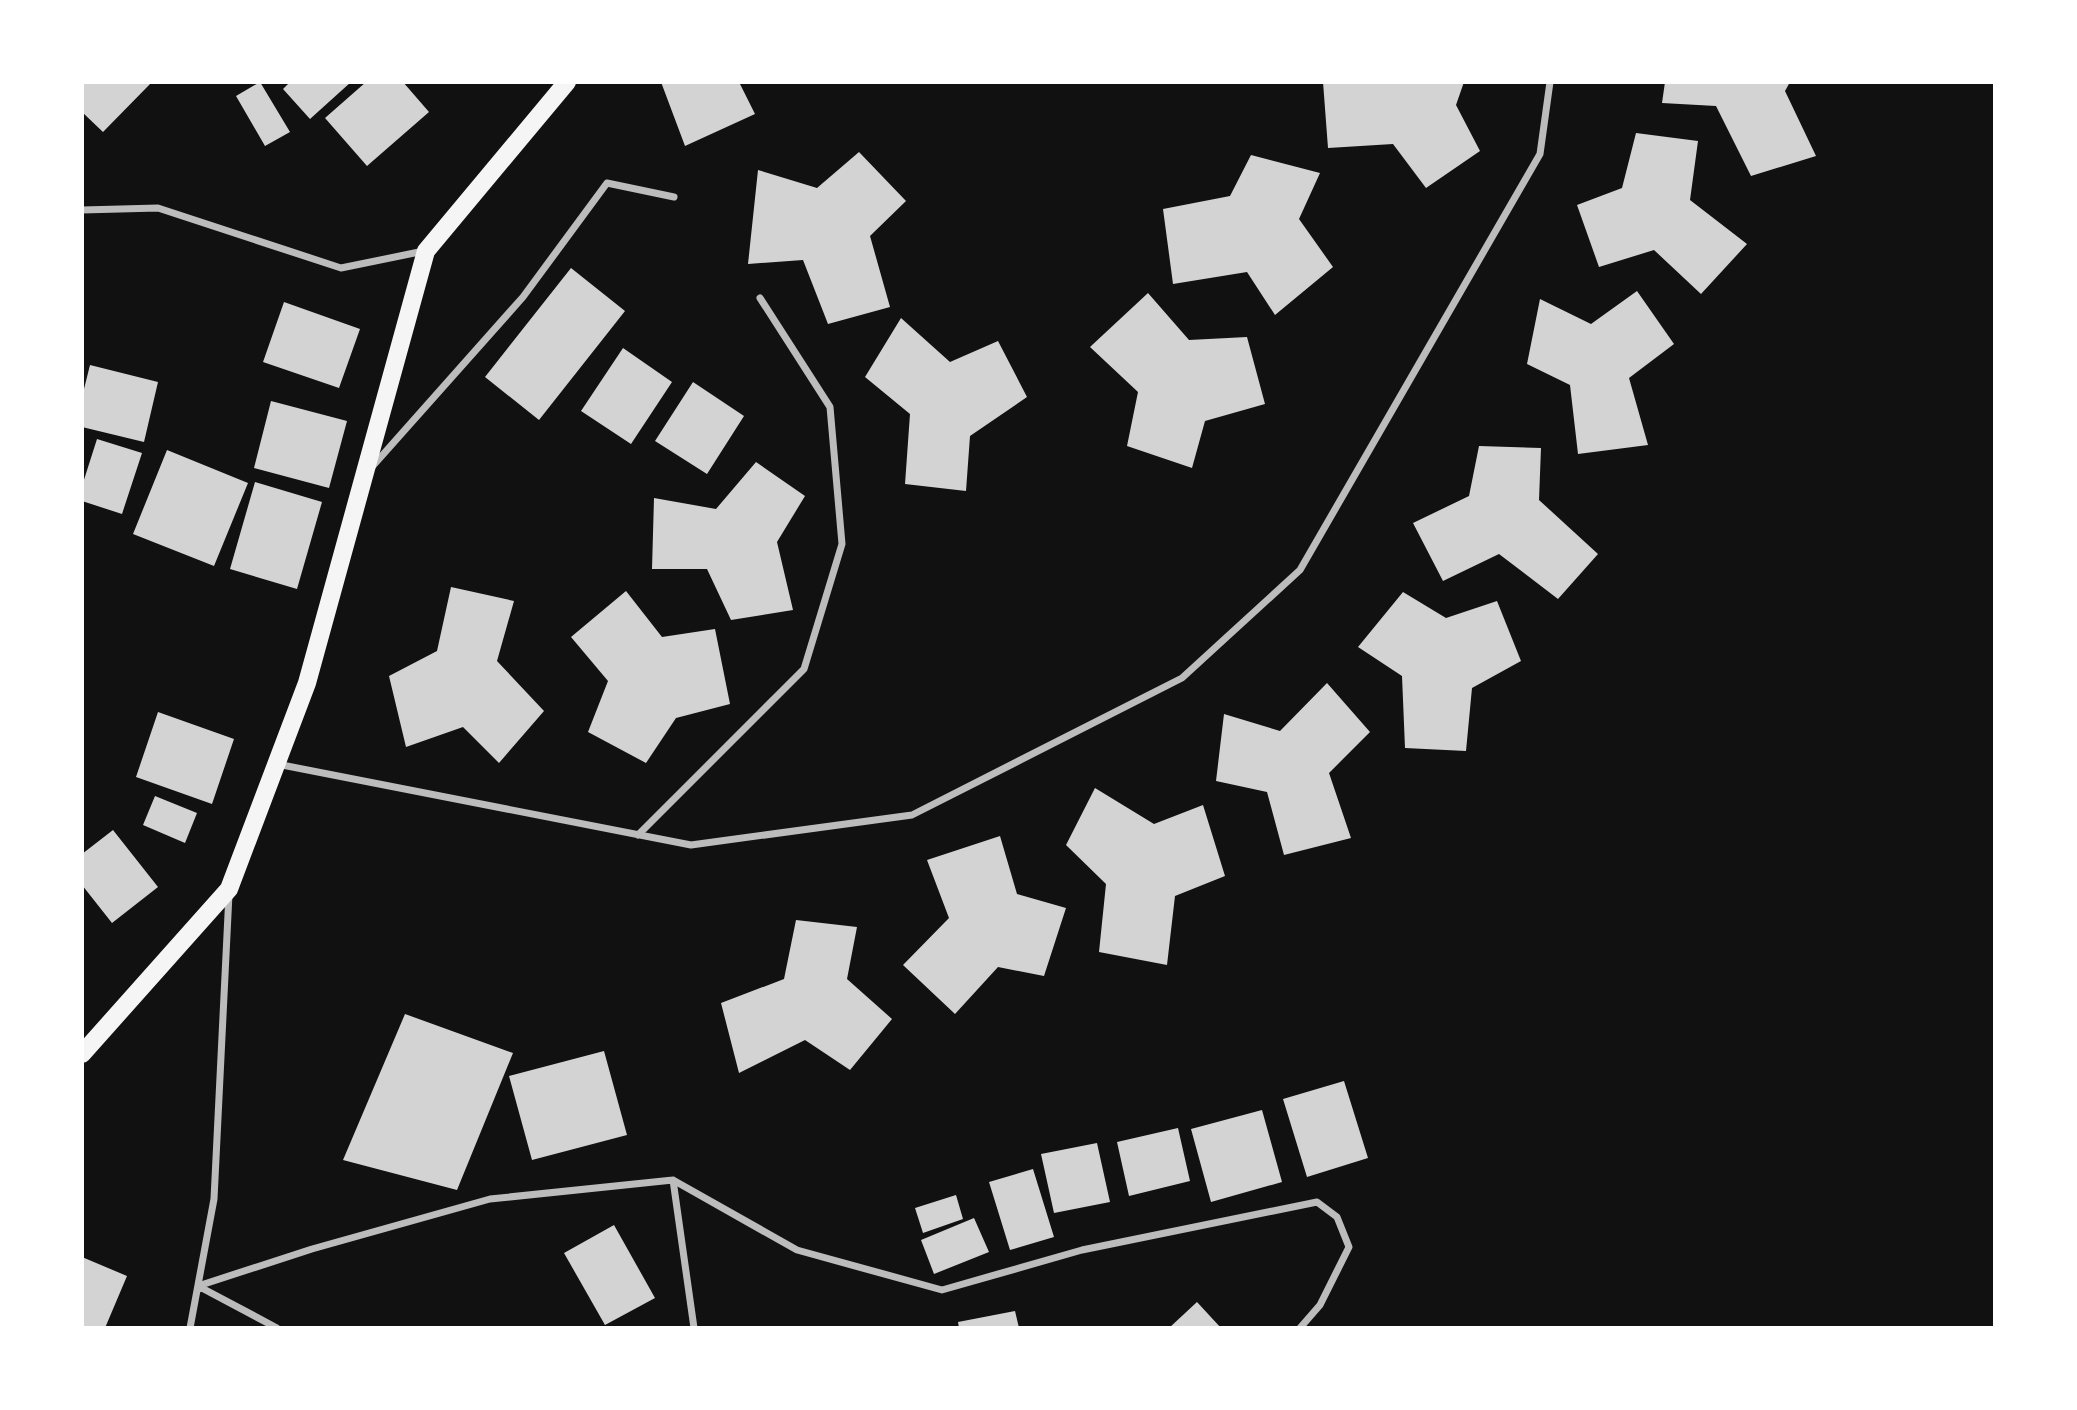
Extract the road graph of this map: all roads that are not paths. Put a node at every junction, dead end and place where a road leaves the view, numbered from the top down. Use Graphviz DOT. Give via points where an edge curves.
graph roads {
  1 [pos="567,82"];
  2 [pos="1550,82"];
  3 [pos="674,197"];
  4 [pos="82,210"];
  5 [pos="426,251"];
  6 [pos="760,298"];
  7 [pos="364,477"];
  8 [pos="277,764"];
  9 [pos="638,835"];
  10 [pos="229,890"];
  11 [pos="82,1054"];
  12 [pos="673,1180"];
  13 [pos="198,1286"];
  14 [pos="190,1328"];
  15 [pos="277,1328"];
  16 [pos="694,1328"];
  17 [pos="1300,1328"];
  1 -- 5 [label="main road"];
  2 -- 9 [label="street" via="1541,154 1300,570 1182,678 912,815 691,845"];
  3 -- 7 [label="street" via="607,183 523,297"];
  4 -- 5 [label="street" via="158,208 341,268"];
  5 -- 7 [label="main road"];
  6 -- 9 [label="street" via="830,407 842,544 804,669"];
  7 -- 8 [label="main road" via="307,683"];
  8 -- 9 [label="street"];
  8 -- 10 [label="main road"];
  10 -- 11 [label="main road"];
  10 -- 13 [label="street" via="214,1199"];
  12 -- 13 [label="street" via="491,1199"];
  12 -- 16 [label="street"];
  12 -- 17 [label="street" via="797,1250 942,1290 1082,1250 1317,1202 1337,1217 1349,1247 1320,1305"];
  13 -- 14 [label="street"];
  13 -- 15 [label="street"];
}
